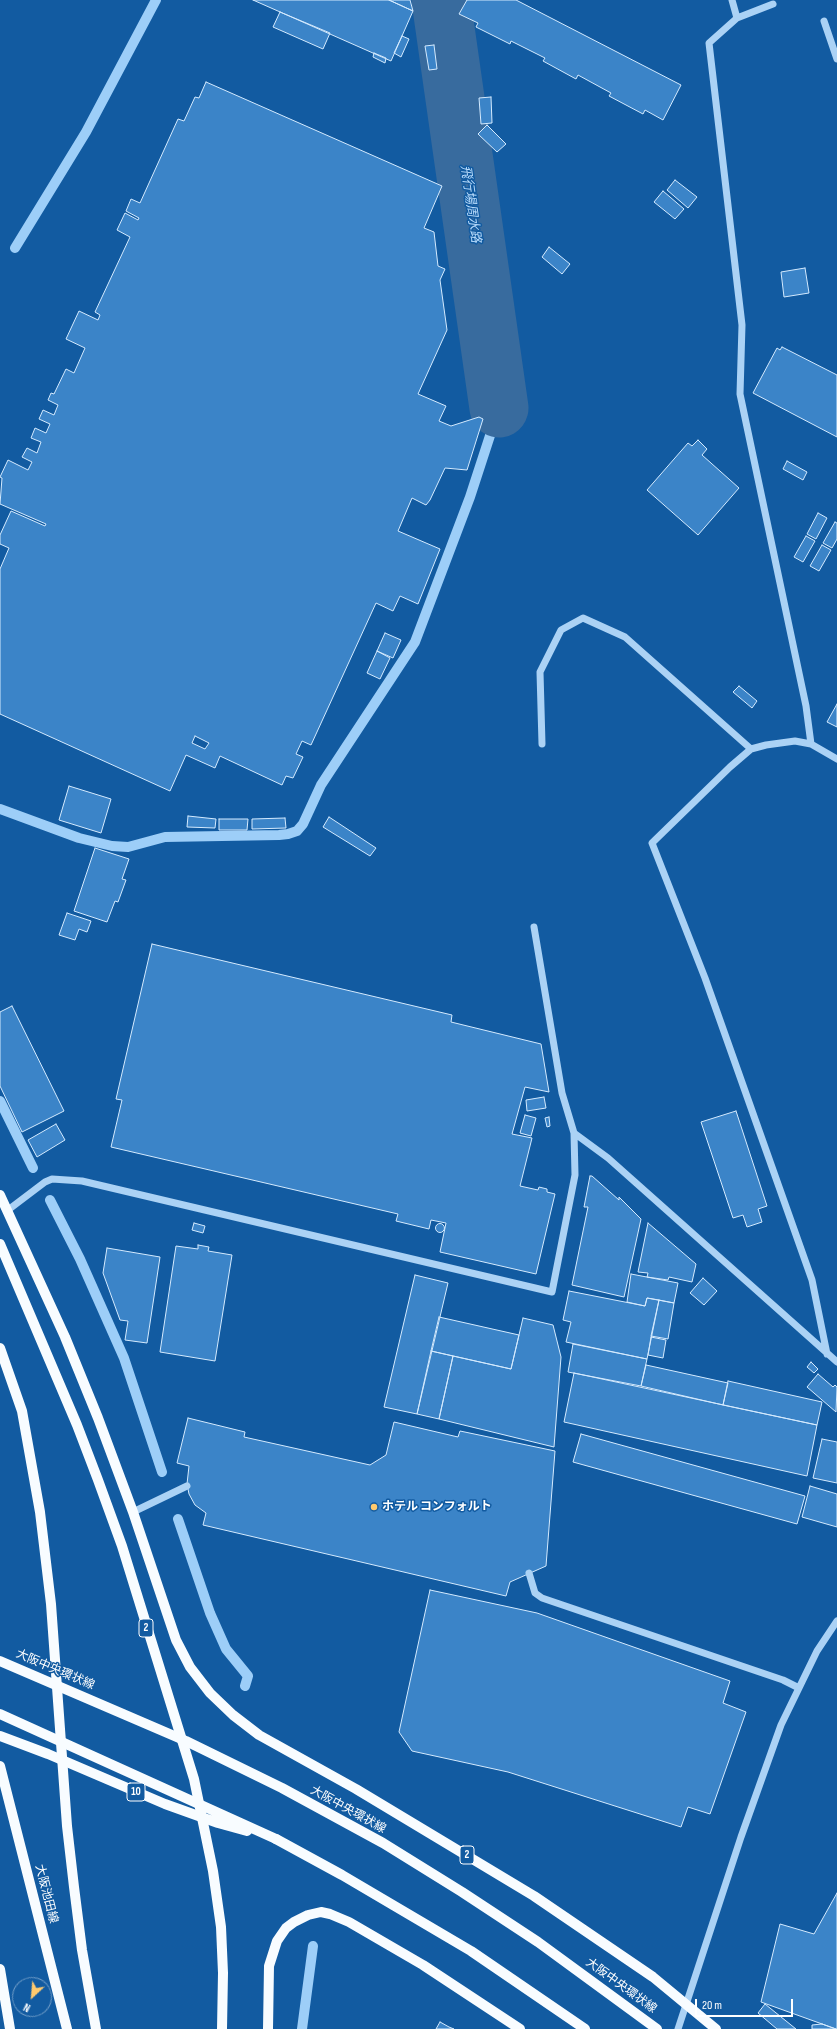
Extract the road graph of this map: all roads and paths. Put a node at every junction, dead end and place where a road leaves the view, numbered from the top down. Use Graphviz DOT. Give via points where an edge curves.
graph roads {
  1 [pos="732,0"];
  2 [pos="773,4"];
  3 [pos="737,18"];
  4 [pos="824,21"];
  5 [pos="837,59"];
  6 [pos="542,744"];
  7 [pos="811,744"];
  8 [pos="751,749"];
  9 [pos="837,759"];
  10 [pos="534,927"];
  11 [pos="574,1133"];
  12 [pos="0,1195"];
  13 [pos="8,1210"];
  14 [pos="0,1244"];
  15 [pos="0,1348"];
  16 [pos="827,1354"];
  17 [pos="837,1362"];
  18 [pos="187,1486"];
  19 [pos="133,1512"];
  20 [pos="529,1573"];
  21 [pos="837,1621"];
  22 [pos="0,1661"];
  23 [pos="799,1688"];
  24 [pos="0,1714"];
  25 [pos="0,1736"];
  26 [pos="0,1766"];
  27 [pos="276,1839"];
  28 [pos="0,1970"];
  29 [pos="686,2004"];
  30 [pos="10,2029"];
  31 [pos="67,2029"];
  32 [pos="96,2029"];
  33 [pos="222,2029"];
  34 [pos="268,2029"];
  35 [pos="520,2029"];
  36 [pos="585,2029"];
  37 [pos="657,2029"];
  38 [pos="678,2029"];
  39 [pos="716,2029"];
  1 -- 3 [label="street"];
  2 -- 3 [label="street"];
  3 -- 7 [label="street" via="708,44 742,325 740,394 806,706"];
  4 -- 5 [label="street"];
  6 -- 8 [label="street" via="540,672 561,630 583,618 625,638"];
  7 -- 8 [label="street" via="795,741"];
  7 -- 9 [label="street"];
  8 -- 16 [label="street" via="652,843 705,978 812,1280"];
  10 -- 11 [label="street" via="562,1092"];
  11 -- 13 [label="street" via="575,1175 552,1292 82,1180 45,1182"];
  11 -- 16 [label="street" via="608,1158"];
  12 -- 13 [label="main road, 2"];
  13 -- 19 [label="main road, 2" via="65,1337"];
  14 -- 33 [label="main road, 2" via="74,1417 122,1546 194,1780 213,1871 221,1927"];
  15 -- 32 [label="main road" via="22,1411 41,1518 51,1604 71,1864 82,1950"];
  16 -- 17 [label="street"];
  18 -- 19 [label="street"];
  19 -- 29 [label="main road, 2" via="176,1640 186,1660 210,1693 233,1715 259,1735 356,1789 534,1896 653,1977"];
  20 -- 23 [label="street" via="535,1593 542,1598"];
  21 -- 23 [label="street" via="817,1652"];
  22 -- 37 [label="main road, 大阪中央環状線, bridge" via="186,1741 282,1788 376,1840 538,1942"];
  23 -- 29 [label="street" via="781,1725 740,1837"];
  24 -- 27 [label="main road, bridge"];
  25 -- 27 [label="main road, 10, bridge" via="165,1804 218,1823"];
  26 -- 31 [label="main road, 大阪池田線"];
  27 -- 36 [label="main road" via="471,1951"];
  28 -- 30 [label="main road"];
  29 -- 38 [label="street"];
  29 -- 39 [label="main road, 2"];
  34 -- 35 [label="main road" via="269,1966 277,1941 294,1922 320,1912 349,1922"];
}
